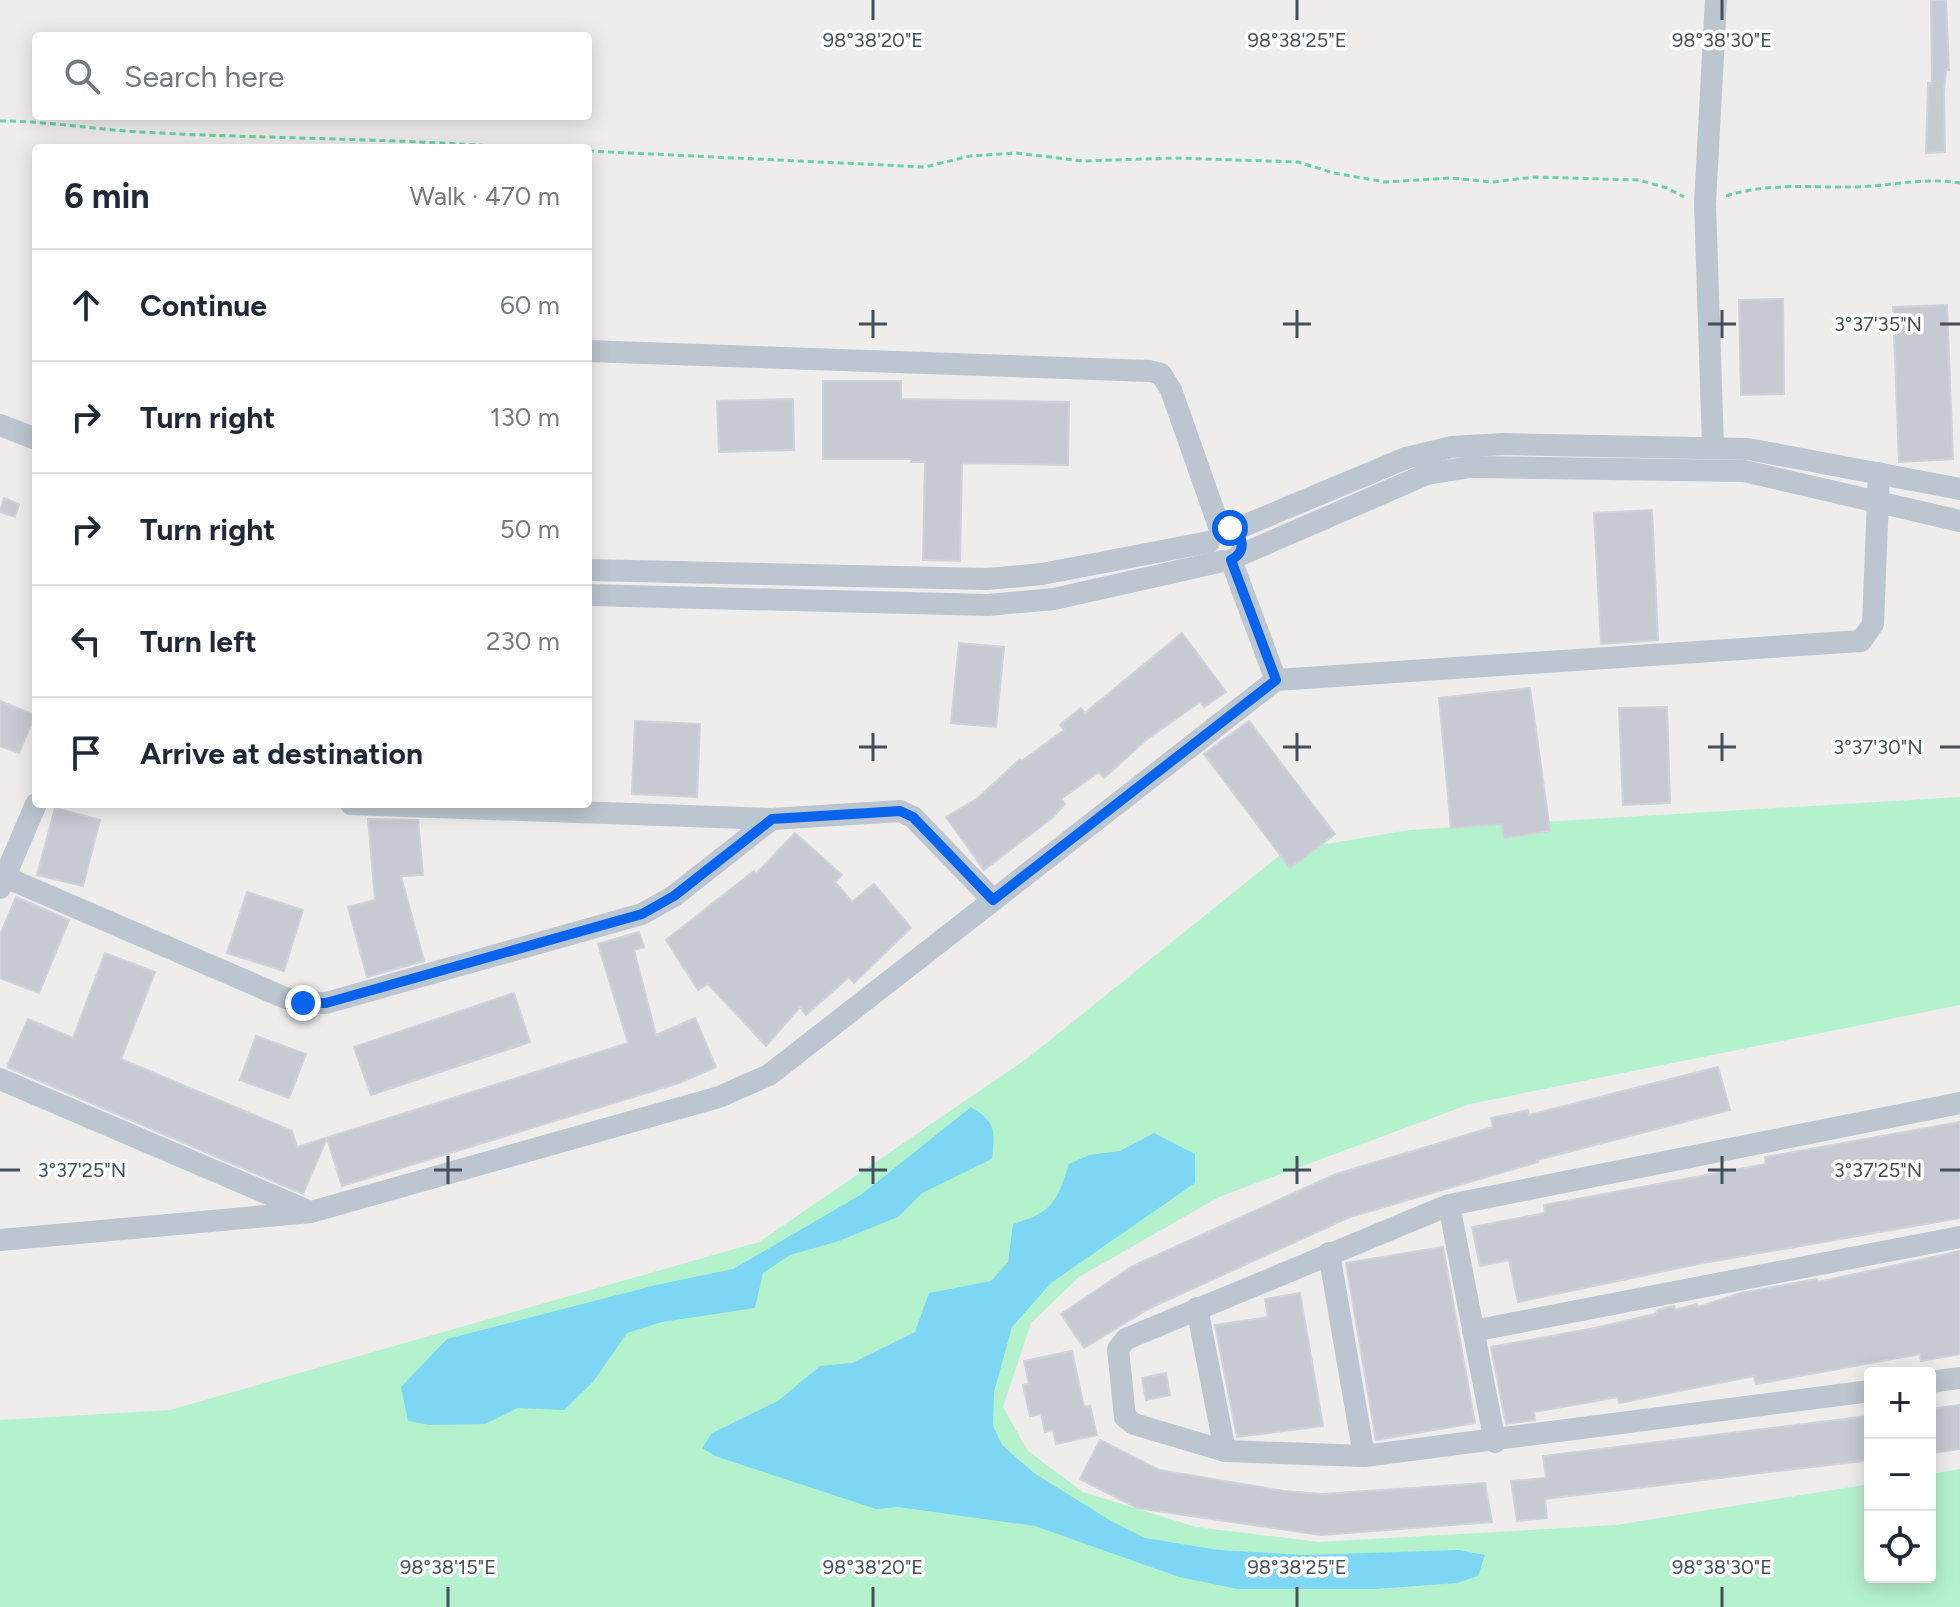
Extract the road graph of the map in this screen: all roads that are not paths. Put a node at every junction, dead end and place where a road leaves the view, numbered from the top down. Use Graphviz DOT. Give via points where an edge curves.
graph roads {
  1 [pos="1716,0"];
  2 [pos="592,351"];
  3 [pos="0,425"];
  4 [pos="32,437"];
  5 [pos="1713,446"];
  6 [pos="1879,473"];
  7 [pos="1960,489"];
  8 [pos="1879,500"];
  9 [pos="1960,521"];
  10 [pos="1221,534"];
  11 [pos="1231,559"];
  12 [pos="592,570"];
  13 [pos="714,573"];
  14 [pos="592,595"];
  15 [pos="712,598"];
  16 [pos="1276,680"];
  17 [pos="34,808"];
  18 [pos="463,808"];
  19 [pos="772,819"];
  20 [pos="3,883"];
  21 [pos="993,900"];
  22 [pos="0,1079"];
  23 [pos="1960,1103"];
  24 [pos="1449,1205"];
  25 [pos="311,1212"];
  26 [pos="1960,1237"];
  27 [pos="0,1240"];
  28 [pos="1329,1253"];
  29 [pos="1197,1308"];
  30 [pos="1473,1331"];
  31 [pos="1960,1378"];
  32 [pos="1936,1381"];
  33 [pos="1864,1392"];
  34 [pos="1495,1442"];
  35 [pos="1225,1451"];
  36 [pos="1364,1456"];
  1 -- 5 [label="street" via="1705,203"];
  2 -- 10 [label="street" via="1161,374"];
  3 -- 4 [label="street"];
  5 -- 6 [label="street"];
  5 -- 10 [label="street" via="1452,447 1406,458"];
  6 -- 7 [label="street"];
  6 -- 8 [label="street"];
  8 -- 9 [label="street"];
  8 -- 11 [label="street" via="1744,471 1470,467 1427,474"];
  8 -- 16 [label="street" via="1873,624 1861,641"];
  10 -- 11 [label="street" via="1242,545"];
  10 -- 11 [label="street" via="1211,553"];
  10 -- 13 [label="street" via="1042,574 987,579"];
  11 -- 15 [label="street" via="1054,599 988,605"];
  11 -- 16 [label="street"];
  12 -- 13 [label="street"];
  13 -- 15 [label="street"];
  14 -- 15 [label="street"];
  16 -- 21 [label="street"];
  17 -- 20 [label="street"];
  18 -- 19 [label="street"];
  19 -- 20 [label="street" via="674,896 642,914 326,1003 283,997"];
  19 -- 21 [label="street" via="900,811 913,817"];
  21 -- 25 [label="street" via="769,1075 719,1097"];
  22 -- 25 [label="street"];
  23 -- 24 [label="street"];
  24 -- 28 [label="street"];
  24 -- 30 [label="street"];
  25 -- 27 [label="street"];
  26 -- 30 [label="street"];
  28 -- 29 [label="street"];
  28 -- 36 [label="street"];
  29 -- 35 [label="street"];
  29 -- 35 [label="street" via="1126,1339 1118,1349 1123,1411 1134,1424"];
  30 -- 34 [label="street"];
  31 -- 32 [label="street"];
  33 -- 34 [label="street"];
  34 -- 36 [label="street"];
  35 -- 36 [label="street"];
}
